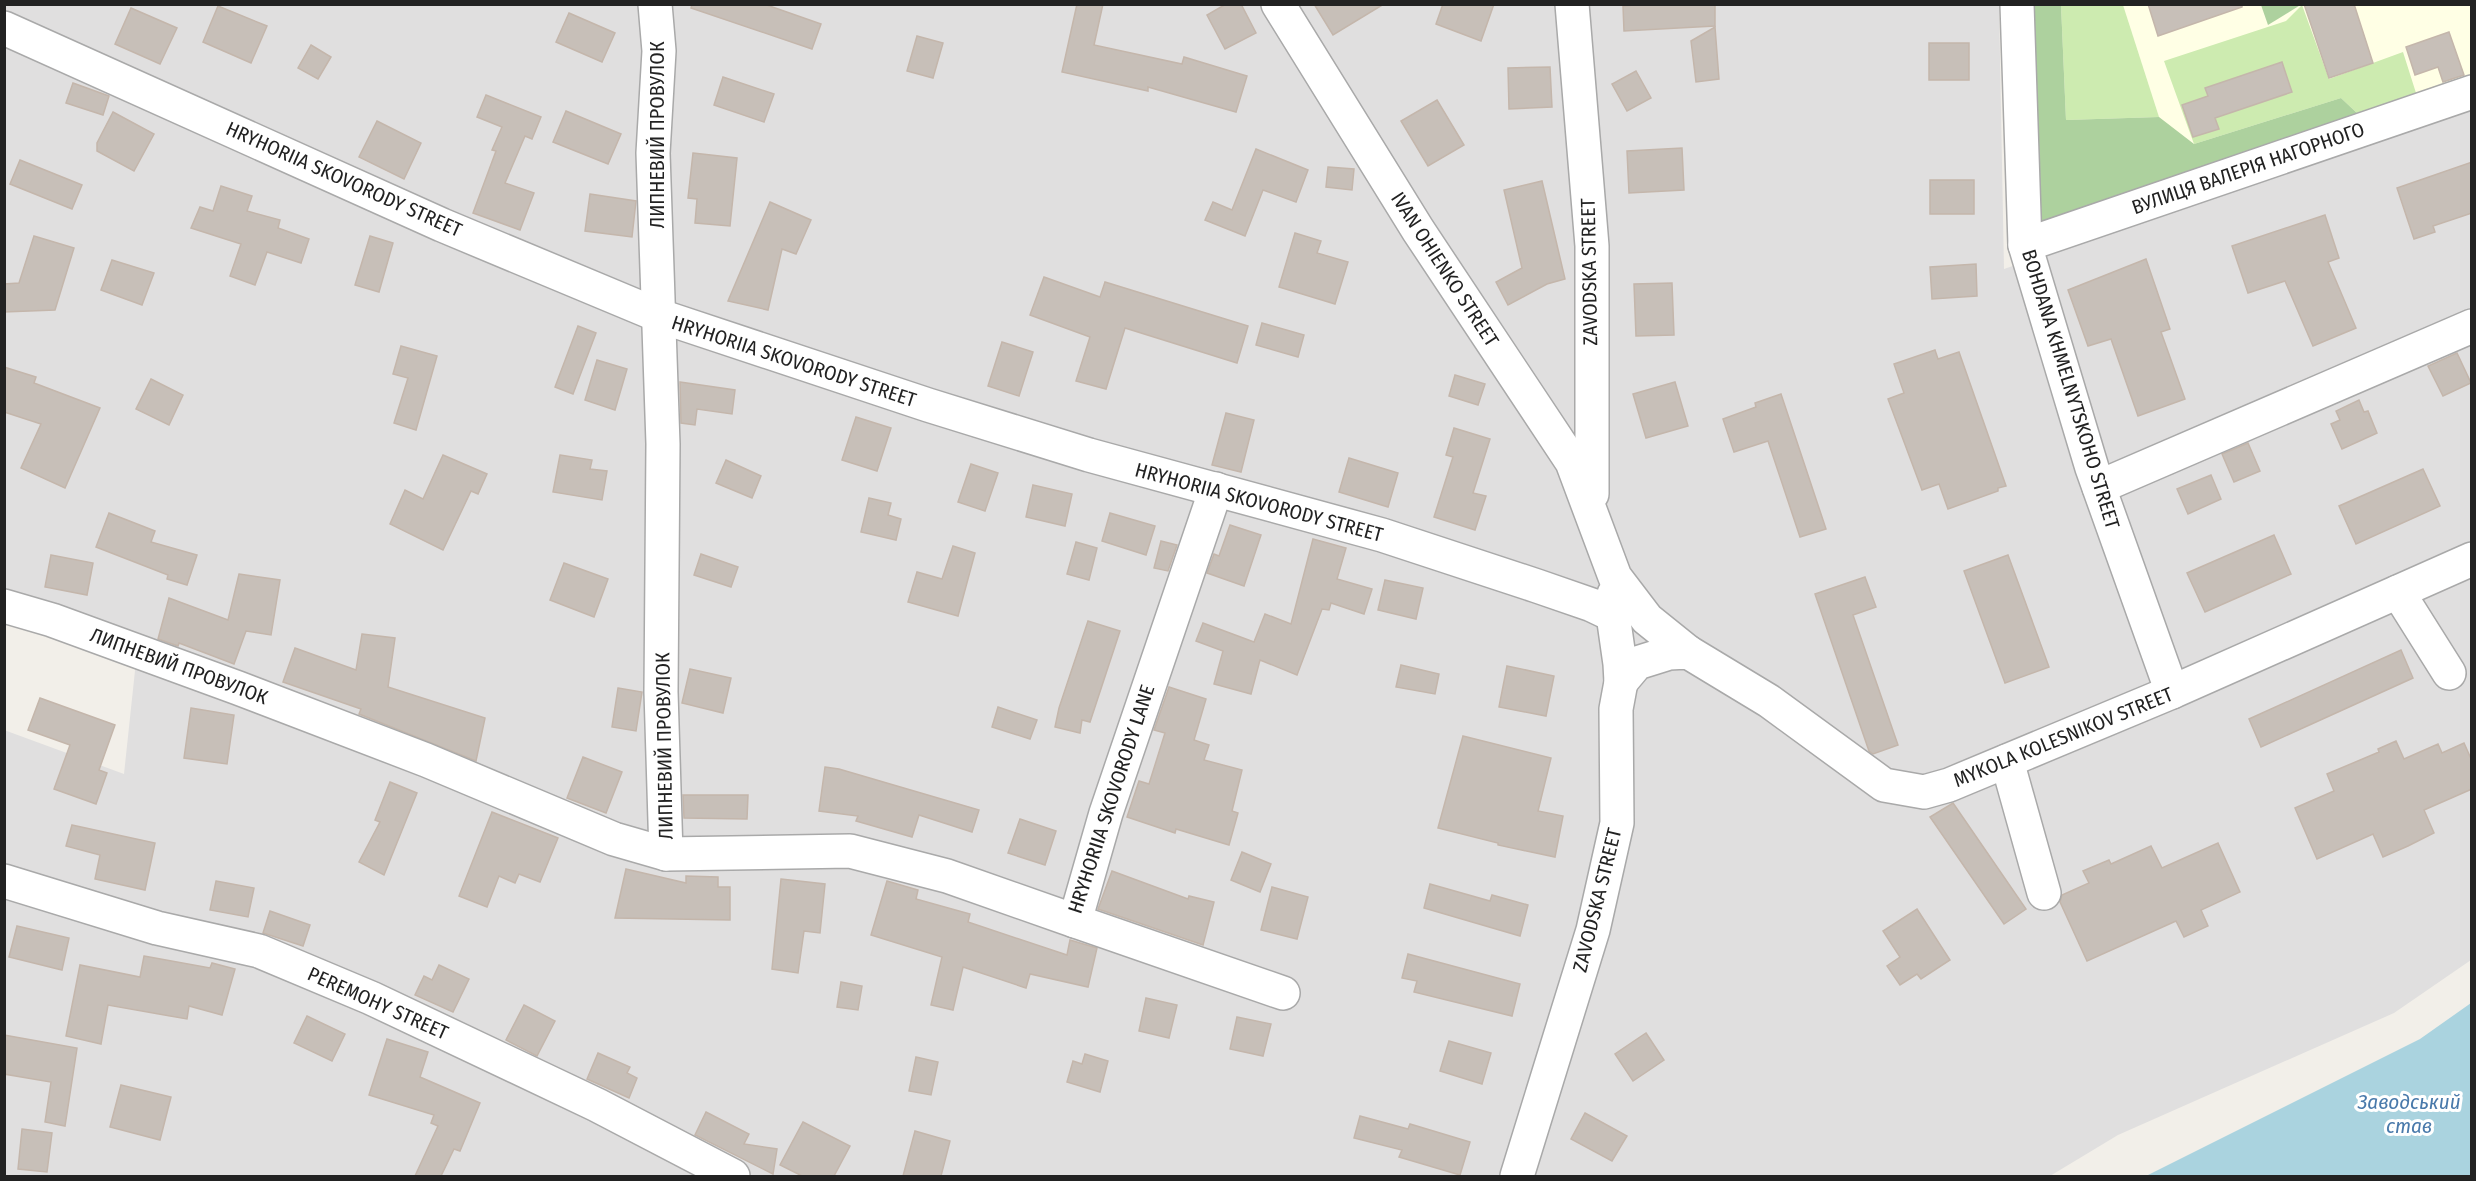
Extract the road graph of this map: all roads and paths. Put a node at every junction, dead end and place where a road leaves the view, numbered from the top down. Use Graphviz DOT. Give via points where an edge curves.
graph roads {
  1 [pos="655,4"];
  2 [pos="1278,4"];
  3 [pos="1572,4"];
  4 [pos="2017,4"];
  5 [pos="4,28"];
  6 [pos="2472,92"];
  7 [pos="2025,245"];
  8 [pos="660,316"];
  9 [pos="2472,326"];
  10 [pos="2099,487"];
  11 [pos="1216,489"];
  12 [pos="1601,539"];
  13 [pos="2472,559"];
  14 [pos="1615,577"];
  15 [pos="2398,592"];
  16 [pos="4,606"];
  17 [pos="1613,615"];
  18 [pos="1679,652"];
  19 [pos="2449,674"];
  20 [pos="1621,682"];
  21 [pos="2172,692"];
  22 [pos="2007,761"];
  23 [pos="666,854"];
  24 [pos="4,881"];
  25 [pos="2044,893"];
  26 [pos="1075,921"];
  27 [pos="1283,993"];
  28 [pos="733,1176"];
  29 [pos="1517,1176"];
  1 -- 8 [label="street, ЛИПНЕВИЙ ПРОВУЛОК" via="659,51 653,153"];
  2 -- 12 [label="street, IVAN OHIENKO STREET" via="1418,230 1572,462"];
  3 -- 12 [label="street, ZAVODSKA STREET" via="1592,246 1590,487"];
  4 -- 7 [label="street, BOHDANA KHMELNYTSKOHO STREET"];
  5 -- 8 [label="street, HRYHORIIA SKOVORODY STREET" via="442,225"];
  6 -- 7 [label="street, ВУЛИЦЯ ВАЛЕРІЯ НАГОРНОГО"];
  7 -- 10 [label="street, BOHDANA KHMELNYTSKOHO STREET"];
  8 -- 11 [label="street, HRYHORIIA SKOVORODY STREET" via="928,405"];
  8 -- 23 [label="street, ЛИПНЕВИЙ ПРОВУЛОК" via="661,692"];
  9 -- 10 [label="street"];
  10 -- 21 [label="street, BOHDANA KHMELNYTSKOHO STREET"];
  11 -- 17 [label="street, HRYHORIIA SKOVORODY STREET" via="1382,535"];
  11 -- 26 [label="street, HRYHORIIA SKOVORODY LANE" via="1106,813"];
  12 -- 14 [label="street"];
  13 -- 15 [label="street, MYKOLA KOLESNIKOV STREET"];
  14 -- 17 [label="street, ZAVODSKA STREET"];
  14 -- 18 [label="street, MYKOLA KOLESNIKOV STREET"];
  15 -- 19 [label="street"];
  15 -- 21 [label="street, MYKOLA KOLESNIKOV STREET"];
  16 -- 23 [label="street, ЛИПНЕВИЙ ПРОВУЛОК" via="238,688 426,760 614,839"];
  17 -- 20 [label="street, ZAVODSKA STREET"];
  18 -- 20 [label="street" via="1637,663"];
  18 -- 22 [label="street, MYKOLA KOLESNIKOV STREET" via="1769,701 1884,785 1924,792"];
  20 -- 29 [label="street, ZAVODSKA STREET" via="1616,709 1617,823 1593,930"];
  21 -- 22 [label="street, MYKOLA KOLESNIKOV STREET"];
  22 -- 25 [label="street"];
  23 -- 26 [label="street, HRYHORIIA SKOVORODY LANE" via="850,851 947,876"];
  24 -- 28 [label="street, PEREMOHY STREET" via="157,928 259,951 370,998 597,1105"];
  26 -- 27 [label="street"];
}
